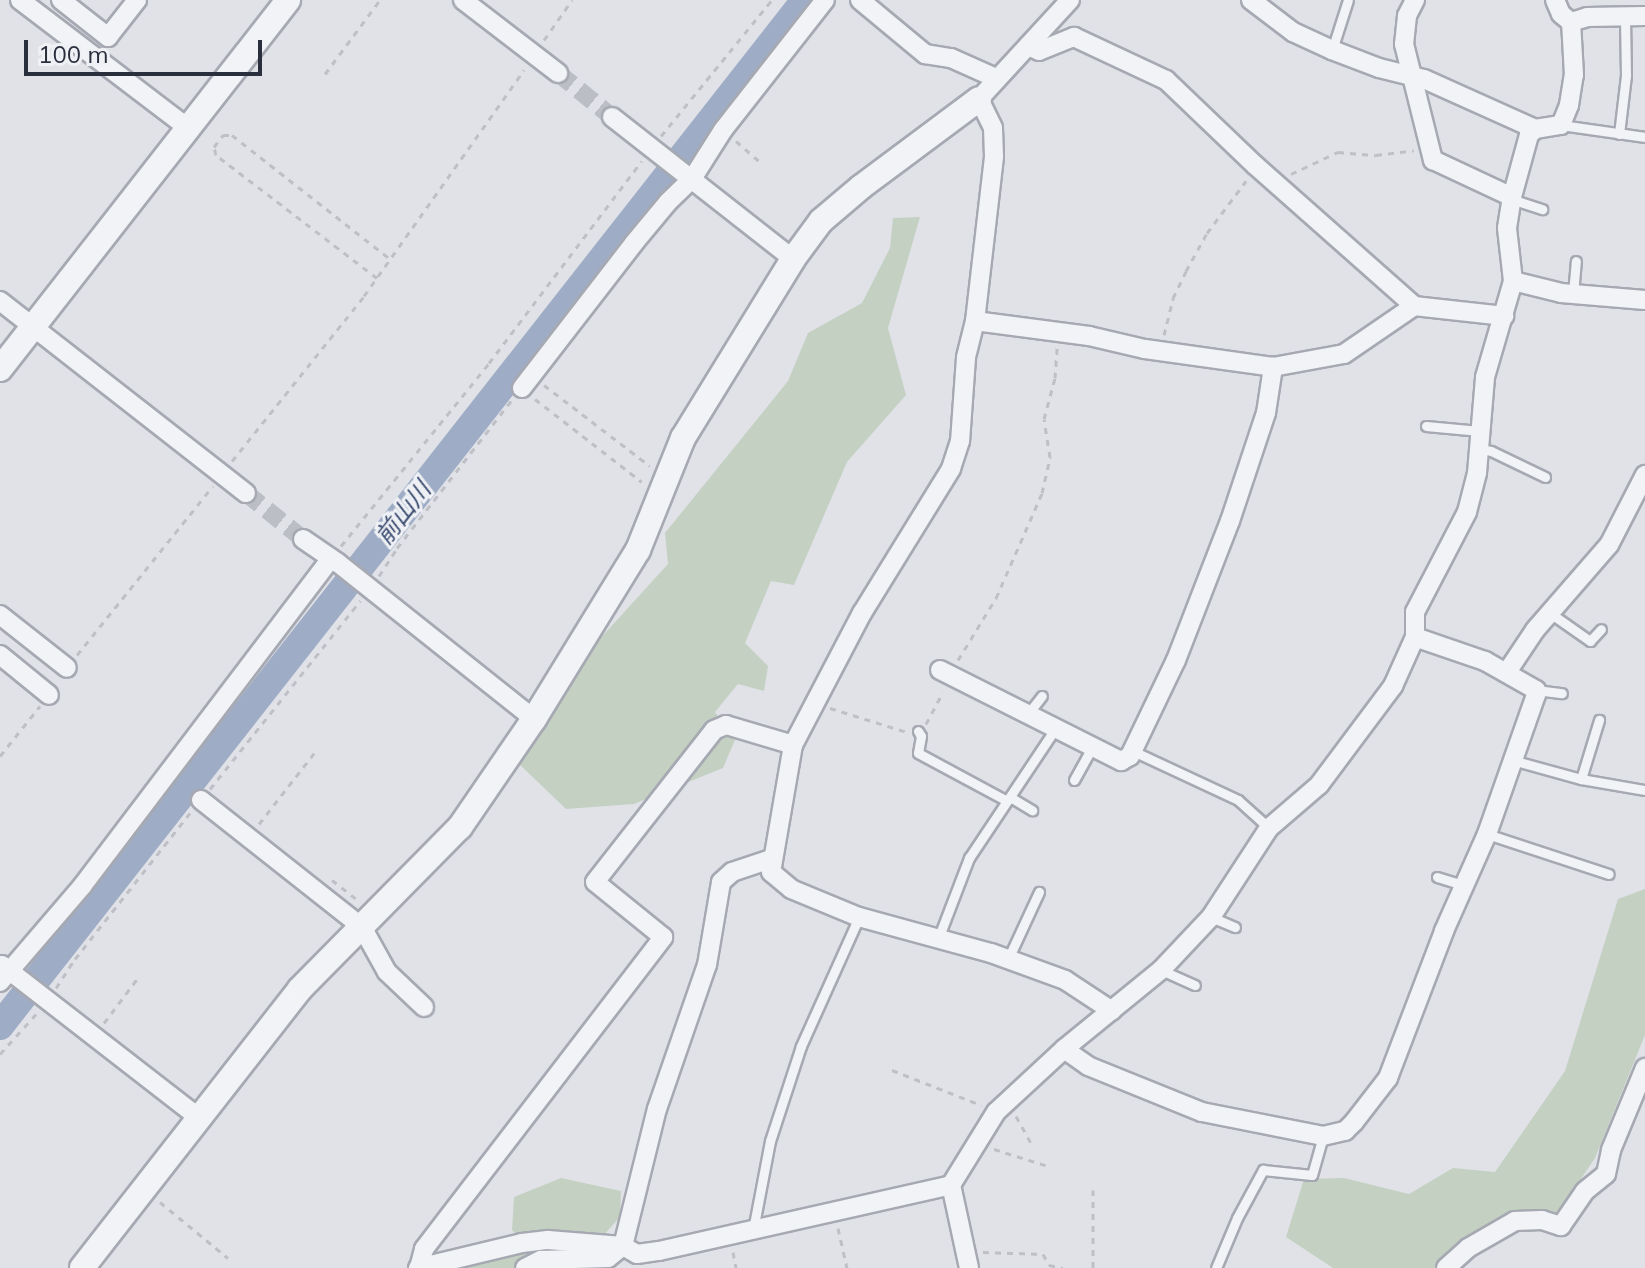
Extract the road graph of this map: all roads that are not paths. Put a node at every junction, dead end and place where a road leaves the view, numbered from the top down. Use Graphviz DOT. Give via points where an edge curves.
graph roads {
  1 [pos="20,0"];
  2 [pos="61,0"];
  3 [pos="137,0"];
  4 [pos="288,0"];
  5 [pos="463,0"];
  6 [pos="825,0"];
  7 [pos="860,0"];
  8 [pos="1071,0"];
  9 [pos="1251,0"];
  10 [pos="1348,0"];
  11 [pos="1415,0"];
  12 [pos="1555,0"];
  13 [pos="1645,16"];
  14 [pos="1625,17"];
  15 [pos="1571,22"];
  16 [pos="1074,37"];
  17 [pos="1028,46"];
  18 [pos="1332,50"];
  19 [pos="558,73"];
  20 [pos="1414,77"];
  21 [pos="996,78"];
  22 [pos="979,99"];
  23 [pos="612,117"];
  24 [pos="1561,125"];
  25 [pos="188,128"];
  26 [pos="1535,129"];
  27 [pos="1619,134"];
  28 [pos="1645,137"];
  29 [pos="688,176"];
  30 [pos="1512,198"];
  31 [pos="1542,209"];
  32 [pos="793,259"];
  33 [pos="1576,261"];
  34 [pos="1513,281"];
  35 [pos="1573,294"];
  36 [pos="1645,300"];
  37 [pos="0,301"];
  38 [pos="1414,306"];
  39 [pos="1504,316"];
  40 [pos="975,321"];
  41 [pos="33,327"];
  42 [pos="1273,367"];
  43 [pos="0,369"];
  44 [pos="527,382"];
  45 [pos="1426,426"];
  46 [pos="1480,440"];
  47 [pos="1645,475"];
  48 [pos="1545,477"];
  49 [pos="246,493"];
  50 [pos="303,539"];
  51 [pos="335,560"];
  52 [pos="1550,613"];
  53 [pos="0,615"];
  54 [pos="1601,629"];
  55 [pos="1415,637"];
  56 [pos="0,655"];
  57 [pos="67,668"];
  58 [pos="945,672"];
  59 [pos="1507,672"];
  60 [pos="1536,690"];
  61 [pos="1562,693"];
  62 [pos="49,695"];
  63 [pos="1042,696"];
  64 [pos="1027,715"];
  65 [pos="534,719"];
  66 [pos="1599,720"];
  67 [pos="1055,729"];
  68 [pos="918,731"];
  69 [pos="793,745"];
  70 [pos="1092,747"];
  71 [pos="1133,751"];
  72 [pos="1511,760"];
  73 [pos="1581,779"];
  74 [pos="1074,780"];
  75 [pos="1645,790"];
  76 [pos="1008,799"];
  77 [pos="201,800"];
  78 [pos="1032,810"];
  79 [pos="1269,828"];
  80 [pos="1487,834"];
  81 [pos="771,859"];
  82 [pos="1609,874"];
  83 [pos="1437,877"];
  84 [pos="1464,885"];
  85 [pos="1039,892"];
  86 [pos="859,917"];
  87 [pos="1211,917"];
  88 [pos="362,927"];
  89 [pos="1235,927"];
  90 [pos="938,939"];
  91 [pos="1008,959"];
  92 [pos="1161,970"];
  93 [pos="7,974"];
  94 [pos="1195,985"];
  95 [pos="424,1007"];
  96 [pos="1112,1011"];
  97 [pos="1064,1049"];
  98 [pos="1645,1068"];
  99 [pos="199,1118"];
  100 [pos="1323,1136"];
  101 [pos="951,1185"];
  102 [pos="754,1231"];
  103 [pos="623,1246"];
  104 [pos="967,1260"];
  105 [pos="82,1268"];
  106 [pos="419,1268"];
  107 [pos="525,1268"];
  108 [pos="1216,1268"];
  109 [pos="1446,1268"];
  1 -- 25 [label="street"];
  2 -- 3 [label="street" via="108,37"];
  4 -- 25 [label="street"];
  5 -- 19 [label="street"];
  6 -- 29 [label="street"];
  7 -- 21 [label="street" via="925,54 951,58"];
  8 -- 16 [label="street"];
  8 -- 17 [label="street"];
  9 -- 18 [label="street" via="1293,32"];
  10 -- 18 [label="lane"];
  11 -- 20 [label="street" via="1405,30 1406,58"];
  12 -- 15 [label="street"];
  13 -- 14 [label="street"];
  14 -- 15 [label="street"];
  14 -- 27 [label="lane"];
  15 -- 24 [label="street" via="1574,75"];
  16 -- 17 [label="street" via="1039,51"];
  16 -- 38 [label="street" via="1166,80"];
  17 -- 21 [label="street"];
  18 -- 20 [label="street"];
  20 -- 26 [label="street"];
  20 -- 30 [label="street" via="1433,160"];
  21 -- 22 [label="street"];
  22 -- 32 [label="street" via="841,202"];
  22 -- 40 [label="street" via="993,128 994,157"];
  23 -- 29 [label="street" via="651,153"];
  24 -- 26 [label="street"];
  24 -- 27 [label="lane"];
  25 -- 41 [label="street"];
  26 -- 30 [label="street"];
  27 -- 28 [label="lane"];
  29 -- 32 [label="street"];
  29 -- 44 [label="street"];
  30 -- 31 [label="lane"];
  30 -- 34 [label="street" via="1507,228"];
  32 -- 65 [label="street" via="691,425 638,550"];
  33 -- 35 [label="lane"];
  34 -- 35 [label="street"];
  34 -- 39 [label="street"];
  35 -- 36 [label="street"];
  37 -- 41 [label="street"];
  38 -- 39 [label="street"];
  38 -- 42 [label="street" via="1344,354"];
  39 -- 46 [label="street" via="1485,377"];
  40 -- 42 [label="street"];
  40 -- 69 [label="street" via="966,358 960,441 951,469 862,613"];
  41 -- 43 [label="street"];
  41 -- 49 [label="street"];
  42 -- 71 [label="street" via="1266,413 1230,521 1176,660"];
  45 -- 46 [label="lane"];
  46 -- 48 [label="lane" via="1491,451"];
  46 -- 55 [label="street" via="1467,512 1415,612"];
  47 -- 52 [label="street" via="1609,545"];
  50 -- 51 [label="street"];
  51 -- 65 [label="street"];
  51 -- 93 [label="street" via="83,885"];
  52 -- 54 [label="lane" via="1590,641"];
  52 -- 59 [label="street"];
  53 -- 57 [label="street"];
  55 -- 59 [label="street"];
  55 -- 79 [label="street" via="1377,712 1319,785"];
  56 -- 62 [label="street"];
  58 -- 64 [label="street"];
  59 -- 60 [label="street"];
  60 -- 61 [label="lane"];
  60 -- 72 [label="street"];
  63 -- 64 [label="lane"];
  64 -- 67 [label="street"];
  65 -- 88 [label="street" via="460,827"];
  66 -- 73 [label="lane"];
  67 -- 70 [label="street"];
  67 -- 76 [label="lane"];
  68 -- 76 [label="lane" via="918,753"];
  69 -- 81 [label="street"];
  69 -- 106 [label="street" via="726,725 714,730 595,882 663,937 424,1249"];
  70 -- 71 [label="street" via="1121,761"];
  70 -- 74 [label="lane"];
  71 -- 79 [label="lane" via="1238,800"];
  72 -- 73 [label="lane"];
  72 -- 80 [label="street"];
  73 -- 75 [label="lane"];
  76 -- 78 [label="lane"];
  76 -- 90 [label="lane" via="969,858"];
  77 -- 88 [label="street"];
  79 -- 87 [label="street"];
  80 -- 82 [label="lane"];
  80 -- 84 [label="street"];
  81 -- 86 [label="street" via="771,872 791,889"];
  81 -- 103 [label="street" via="732,872 721,882 707,965 657,1109"];
  83 -- 84 [label="lane"];
  84 -- 100 [label="street" via="1388,1078 1345,1131"];
  85 -- 91 [label="lane"];
  86 -- 90 [label="street"];
  86 -- 102 [label="lane" via="801,1046 763,1166"];
  87 -- 89 [label="lane"];
  87 -- 92 [label="street"];
  88 -- 95 [label="street" via="387,972"];
  88 -- 99 [label="street" via="300,989"];
  90 -- 91 [label="street"];
  91 -- 96 [label="street" via="1065,980"];
  92 -- 94 [label="lane"];
  92 -- 96 [label="street"];
  93 -- 99 [label="street"];
  96 -- 97 [label="street"];
  97 -- 100 [label="street" via="1088,1066 1202,1112"];
  97 -- 101 [label="street" via="1001,1106"];
  98 -- 109 [label="street" via="1606,1174 1585,1191 1561,1226 1515,1221 1468,1248"];
  99 -- 105 [label="street"];
  100 -- 108 [label="lane" via="1312,1175 1263,1170"];
  101 -- 102 [label="street"];
  101 -- 104 [label="street"];
  102 -- 103 [label="street" via="637,1254"];
  103 -- 106 [label="street" via="548,1240"];
  103 -- 107 [label="street" via="608,1258 541,1260"];
}
